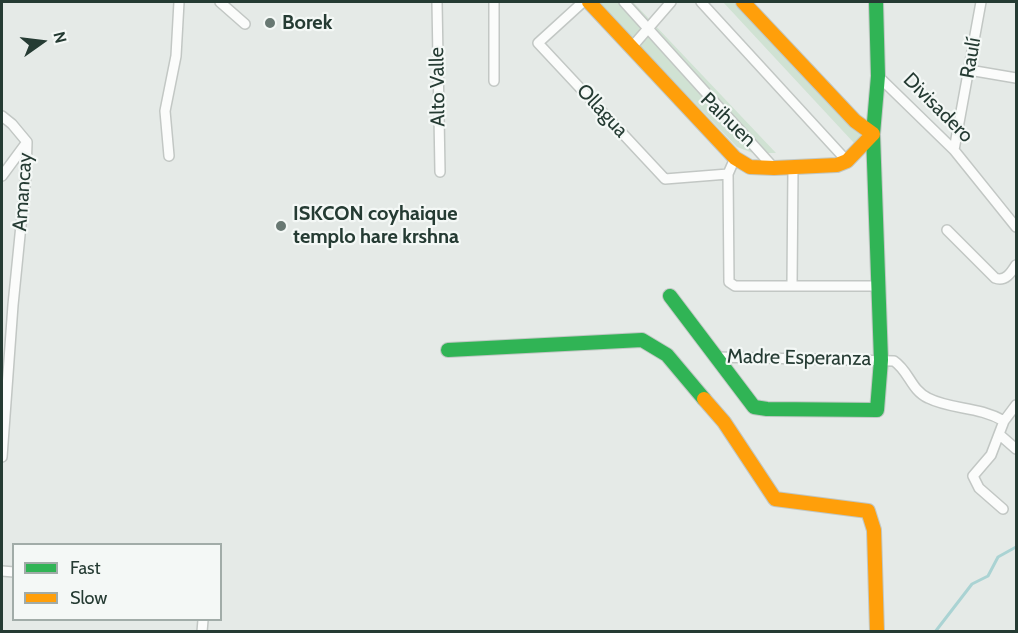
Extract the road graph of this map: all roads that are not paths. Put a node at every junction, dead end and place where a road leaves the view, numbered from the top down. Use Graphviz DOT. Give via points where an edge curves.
graph roads {
  1 [pos="179,2"];
  2 [pos="220,2"];
  3 [pos="437,2"];
  4 [pos="494,2"];
  5 [pos="583,2"];
  6 [pos="589,2"];
  7 [pos="624,2"];
  8 [pos="671,2"];
  9 [pos="701,2"];
  10 [pos="743,2"];
  11 [pos="876,2"];
  12 [pos="981,2"];
  13 [pos="245,24"];
  14 [pos="648,27"];
  15 [pos="631,48"];
  16 [pos="969,70"];
  17 [pos="878,76"];
  18 [pos="1017,78"];
  19 [pos="494,81"];
  20 [pos="2,116"];
  21 [pos="873,134"];
  22 [pos="27,142"];
  23 [pos="954,150"];
  24 [pos="169,156"];
  25 [pos="735,159"];
  26 [pos="847,161"];
  27 [pos="774,168"];
  28 [pos="793,168"];
  29 [pos="440,172"];
  30 [pos="728,174"];
  31 [pos="2,176"];
  32 [pos="1017,227"];
  33 [pos="947,230"];
  34 [pos="1017,265"];
  35 [pos="792,285"];
  36 [pos="880,286"];
  37 [pos="670,296"];
  38 [pos="2,305"];
  39 [pos="13,306"];
  40 [pos="448,350"];
  41 [pos="716,357"];
  42 [pos="881,360"];
  43 [pos="1017,405"];
  44 [pos="1004,421"];
  45 [pos="1000,435"];
  46 [pos="1017,449"];
  47 [pos="2,457"];
  48 [pos="1003,509"];
  49 [pos="877,632"];
  1 -- 24 [label="street" via="176,56 165,111"];
  2 -- 13 [label="street"];
  3 -- 29 [label="street, Alto Valle"];
  4 -- 19 [label="street"];
  5 -- 30 [label="street, Ollagua" via="538,43 665,178"];
  6 -- 15 [label="street, Paihuen"];
  7 -- 14 [label="street"];
  8 -- 14 [label="street"];
  9 -- 26 [label="street"];
  10 -- 21 [label="street" via="855,121"];
  11 -- 17 [label="street, Divisadero"];
  12 -- 16 [label="street, Raulí"];
  14 -- 15 [label="street"];
  14 -- 27 [label="street"];
  15 -- 25 [label="street, Paihuen"];
  16 -- 18 [label="street"];
  16 -- 23 [label="street, Raulí"];
  17 -- 21 [label="street"];
  17 -- 23 [label="street, Divisadero"];
  20 -- 22 [label="street, Amancay"];
  21 -- 26 [label="street"];
  21 -- 36 [label="street"];
  22 -- 31 [label="street"];
  22 -- 39 [label="street, Amancay"];
  23 -- 32 [label="street, Divisadero"];
  25 -- 27 [label="street, Paihuen" via="750,167"];
  25 -- 30 [label="street"];
  26 -- 28 [label="street, Paihuen"];
  27 -- 28 [label="street, Paihuen"];
  28 -- 35 [label="street"];
  30 -- 35 [label="street" via="729,282 735,286"];
  33 -- 34 [label="street" via="995,278 1005,278"];
  35 -- 36 [label="street"];
  36 -- 42 [label="street"];
  37 -- 41 [label="street"];
  38 -- 39 [label="street"];
  39 -- 47 [label="street, Amancay"];
  40 -- 49 [label="street" via="642,340 667,355 724,422 775,499 868,511 874,530"];
  41 -- 42 [label="street, Madre Esperanza"];
  41 -- 42 [label="street" via="754,406 767,409 877,410"];
  42 -- 44 [label="street" via="897,363 912,386 930,399 986,412"];
  43 -- 44 [label="street"];
  44 -- 45 [label="street"];
  45 -- 46 [label="street"];
  45 -- 48 [label="street" via="973,480"];
}
